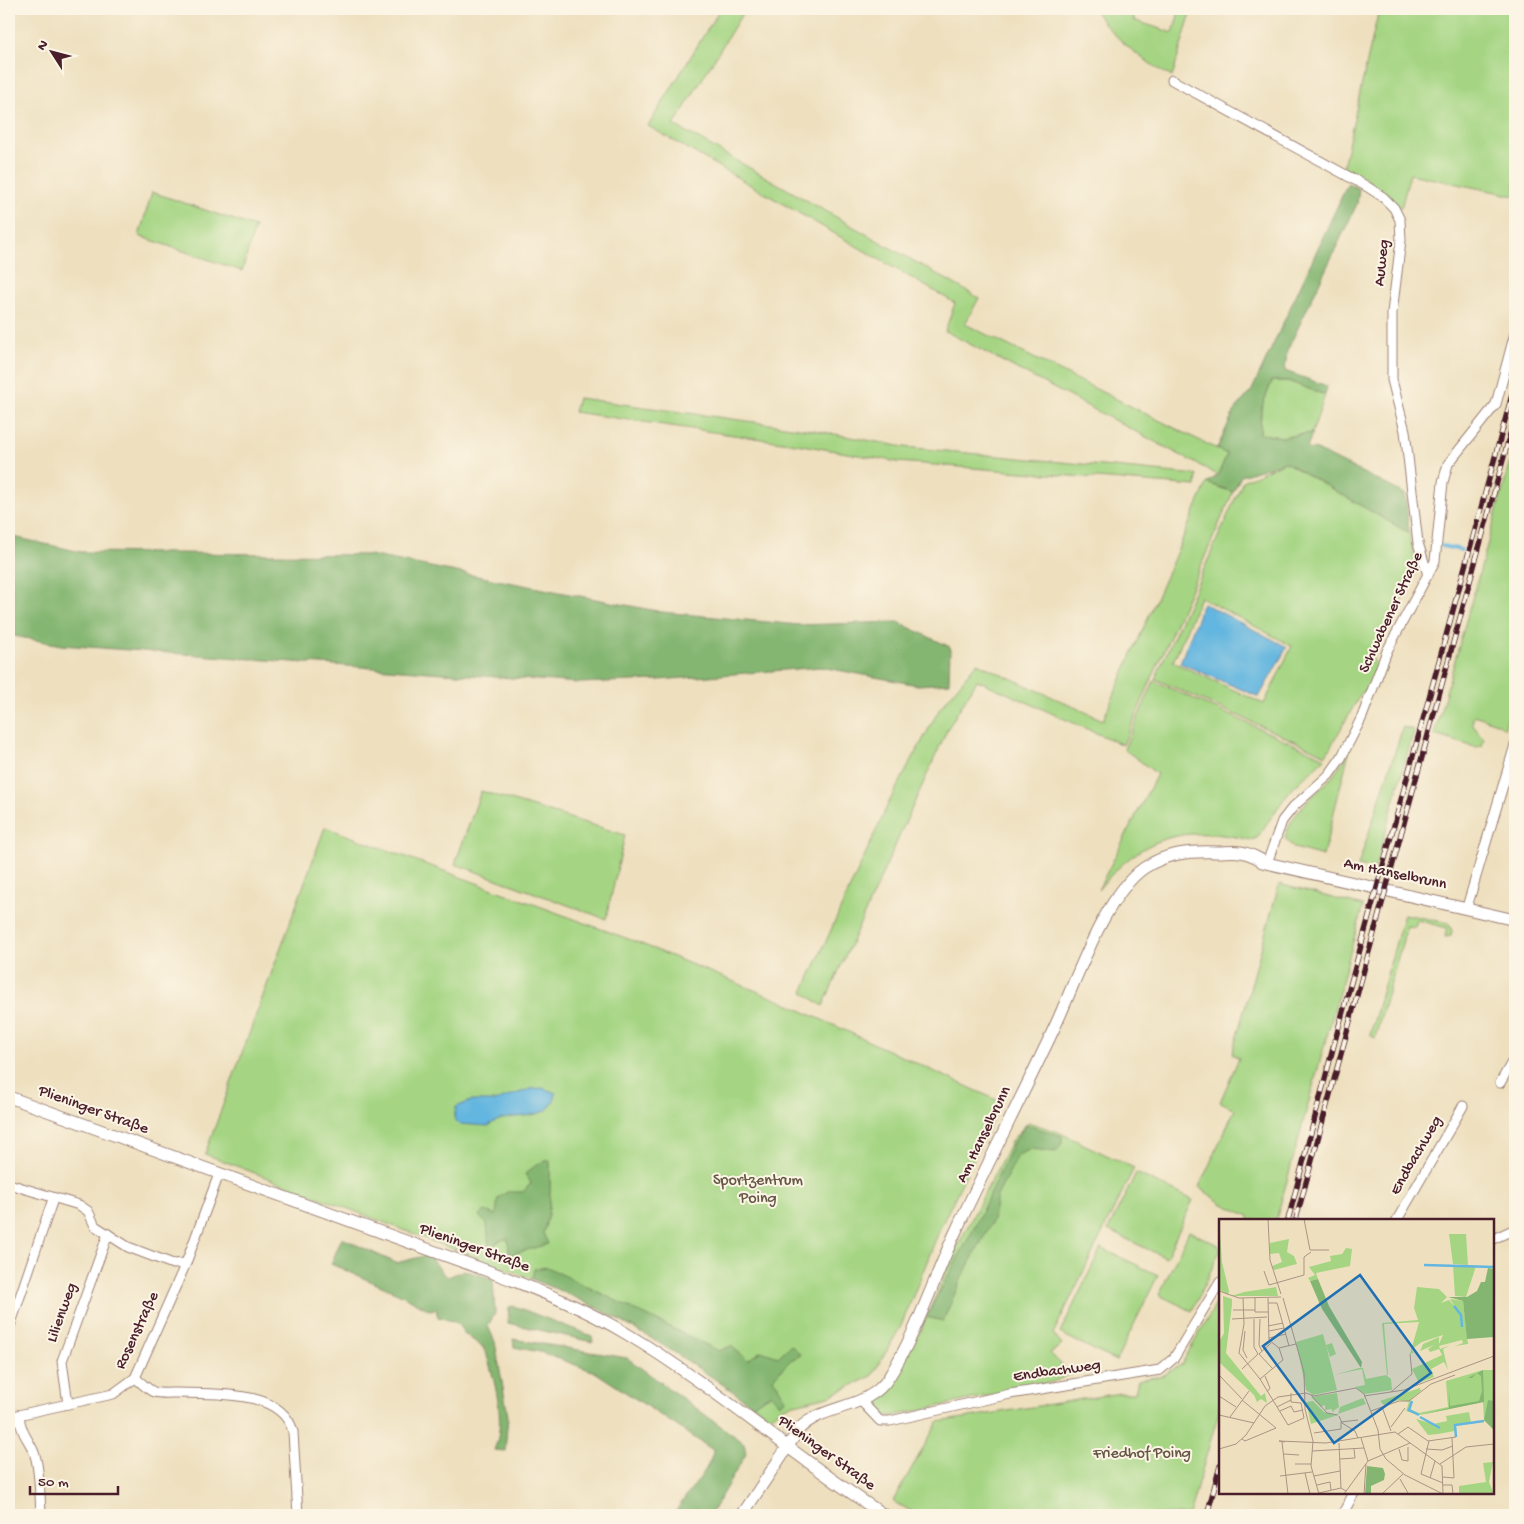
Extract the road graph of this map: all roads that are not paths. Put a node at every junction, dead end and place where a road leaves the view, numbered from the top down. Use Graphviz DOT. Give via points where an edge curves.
graph roads {
  1 [pos="1172,80"];
  2 [pos="1515,333"];
  3 [pos="1428,575"];
  4 [pos="1515,746"];
  5 [pos="1513,760"];
  6 [pos="1267,862"];
  7 [pos="1467,907"];
  8 [pos="1515,920"];
  9 [pos="1515,1056"];
  10 [pos="1500,1083"];
  11 [pos="9,1097"];
  12 [pos="1463,1106"];
  13 [pos="219,1174"];
  14 [pos="9,1184"];
  15 [pos="53,1199"];
  16 [pos="1398,1219"];
  17 [pos="1515,1229"];
  18 [pos="108,1234"];
  19 [pos="1494,1239"];
  20 [pos="186,1263"];
  21 [pos="1219,1284"];
  22 [pos="9,1330"];
  23 [pos="135,1378"];
  24 [pos="860,1401"];
  25 [pos="68,1404"];
  26 [pos="19,1415"];
  27 [pos="9,1417"];
  28 [pos="788,1446"];
  29 [pos="1353,1494"];
  30 [pos="41,1515"];
  31 [pos="298,1515"];
  32 [pos="742,1515"];
  33 [pos="884,1515"];
  34 [pos="1342,1515"];
  1 -- 3 [label="street, Auweg" via="1366,186 1394,208 1400,220 1401,240 1392,313 1392,380 1405,431 1418,543"];
  2 -- 3 [label="street, Schwabener Straße" via="1496,404 1448,464 1443,482 1435,561"];
  3 -- 6 [label="street, Schwabener Straße" via="1387,651 1371,696 1341,758 1329,775 1282,821"];
  4 -- 5 [label="street"];
  5 -- 7 [label="street"];
  6 -- 7 [label="street, Am Hanselbrunn"];
  6 -- 24 [label="street, Am Hanselbrunn" via="1242,852 1185,852 1155,862 1124,886 1115,898 954,1236 910,1339 880,1388"];
  7 -- 8 [label="street, Am Hanselbrunn"];
  9 -- 10 [label="street"];
  11 -- 13 [label="street, Plieninger Straße"];
  12 -- 16 [label="street, Endbachweg"];
  13 -- 20 [label="street, Rosenstraße"];
  13 -- 28 [label="street, Plieninger Straße" via="481,1268 565,1302 628,1334"];
  14 -- 15 [label="street"];
  15 -- 18 [label="street" via="79,1205 88,1211 95,1226"];
  15 -- 22 [label="street"];
  17 -- 19 [label="street"];
  18 -- 20 [label="street" via="128,1247 173,1264"];
  18 -- 25 [label="street, Lilienweg" via="62,1361"];
  20 -- 23 [label="street, Rosenstraße"];
  21 -- 24 [label="street, Endbachweg" via="1174,1358 1160,1370 1010,1394 890,1420 880,1421"];
  23 -- 25 [label="street, Rosenstraße" via="113,1394"];
  23 -- 31 [label="street" via="154,1392 228,1395 256,1399 281,1410 291,1423 293,1432"];
  24 -- 28 [label="street, Am Hanselbrunn" via="814,1417 800,1428"];
  25 -- 26 [label="street, Rosenstraße"];
  26 -- 27 [label="street, Rosenstraße"];
  26 -- 30 [label="street" via="24,1436 36,1459"];
  28 -- 32 [label="street, Am Hanselbrunn"];
  28 -- 33 [label="street, Plieninger Straße"];
  29 -- 34 [label="street"];
}
